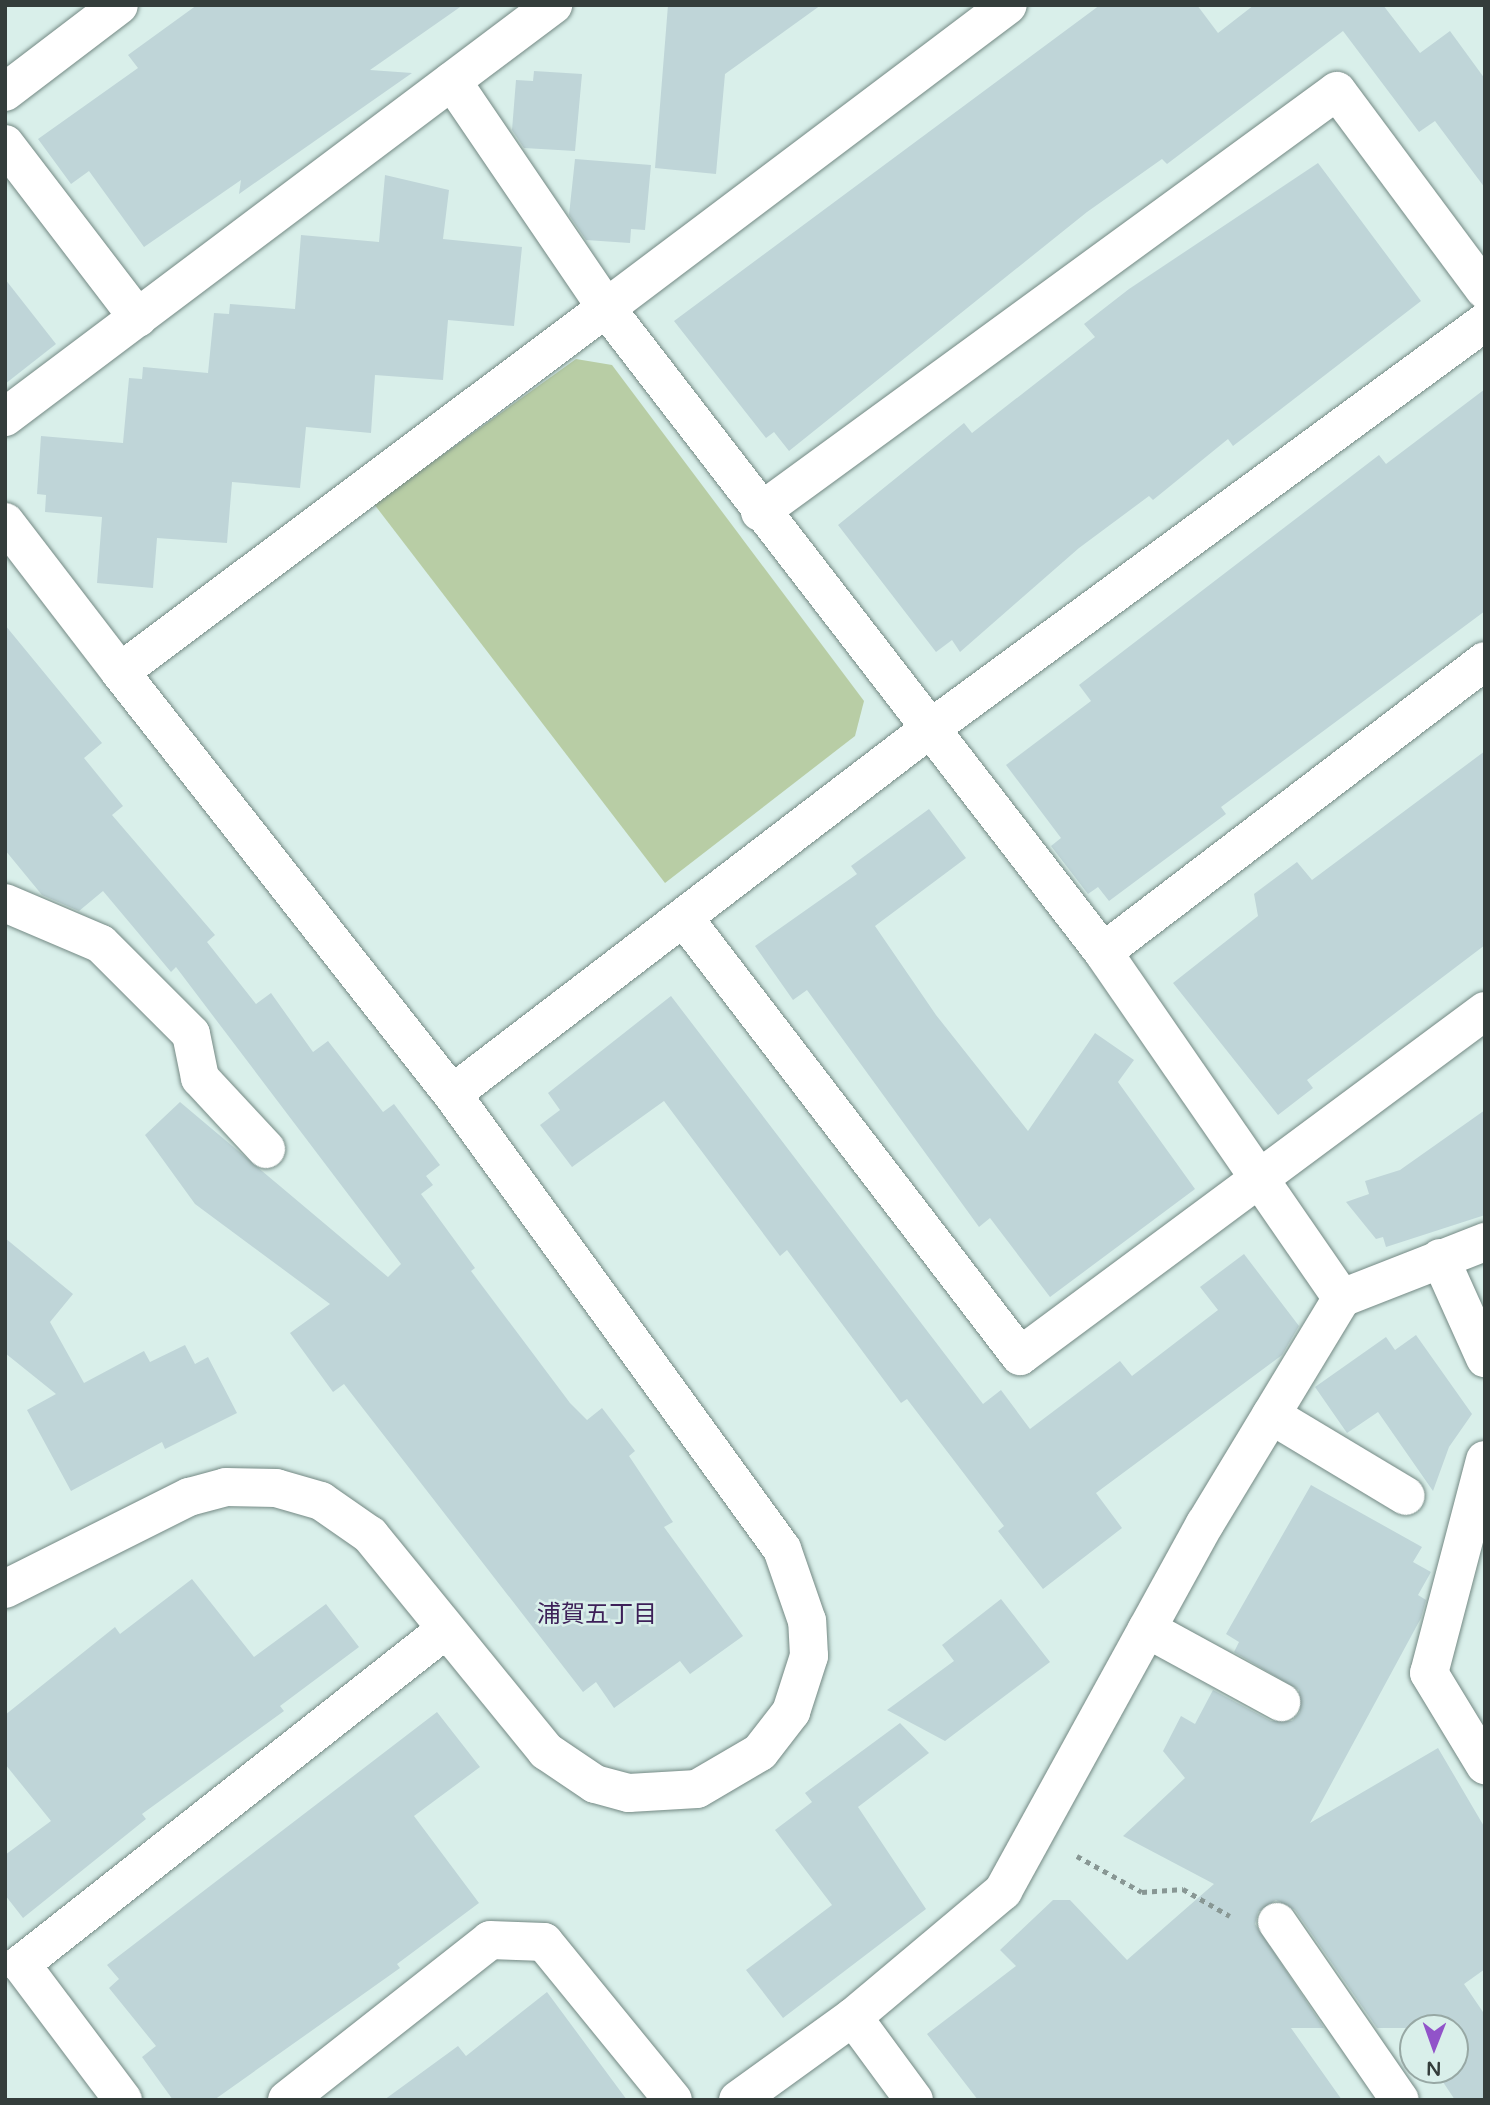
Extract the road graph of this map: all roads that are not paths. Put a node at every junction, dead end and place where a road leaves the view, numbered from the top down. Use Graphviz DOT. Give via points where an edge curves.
graph roads {
  1 [pos="119,5"];
  2 [pos="553,5"];
  3 [pos="1008,5"];
  4 [pos="452,81"];
  5 [pos="5,92"];
  6 [pos="5,144"];
  7 [pos="1485,290"];
  8 [pos="607,309"];
  9 [pos="138,318"];
  10 [pos="1485,322"];
  11 [pos="5,417"];
  12 [pos="760,512"];
  13 [pos="5,522"];
  14 [pos="1485,661"];
  15 [pos="120,672"];
  16 [pos="927,730"];
  17 [pos="5,903"];
  18 [pos="684,918"];
  19 [pos="1103,952"];
  20 [pos="1485,1011"];
  21 [pos="452,1094"];
  22 [pos="265,1149"];
  23 [pos="1265,1180"];
  24 [pos="1485,1242"];
  25 [pos="1440,1258"];
  26 [pos="1342,1298"];
  27 [pos="1485,1358"];
  28 [pos="1271,1415"];
  29 [pos="1485,1460"];
  30 [pos="1406,1496"];
  31 [pos="1471,1565"];
  32 [pos="5,1589"];
  33 [pos="1147,1629"];
  34 [pos="444,1630"];
  35 [pos="1281,1702"];
  36 [pos="1485,1765"];
  37 [pos="1277,1922"];
  38 [pos="853,2017"];
  39 [pos="122,2100"];
  40 [pos="287,2100"];
  41 [pos="673,2100"];
  42 [pos="738,2100"];
  43 [pos="914,2100"];
  44 [pos="1400,2100"];
  1 -- 5 [label="street"];
  2 -- 4 [label="street"];
  3 -- 8 [label="street"];
  4 -- 8 [label="street"];
  4 -- 9 [label="street"];
  6 -- 9 [label="street"];
  7 -- 12 [label="street" via="1337,91"];
  8 -- 12 [label="street"];
  8 -- 15 [label="street"];
  9 -- 11 [label="street"];
  10 -- 16 [label="street"];
  12 -- 16 [label="street"];
  13 -- 15 [label="street"];
  14 -- 19 [label="street"];
  15 -- 21 [label="street"];
  16 -- 18 [label="street"];
  16 -- 19 [label="street"];
  17 -- 22 [label="street" via="101,944 191,1034 200,1078"];
  18 -- 21 [label="street"];
  18 -- 23 [label="street" via="1020,1356"];
  19 -- 23 [label="street"];
  20 -- 23 [label="street"];
  21 -- 34 [label="street" via="782,1549 801,1591 808,1656 791,1712 760,1752 697,1789 629,1793 595,1784 545,1751"];
  23 -- 26 [label="street"];
  24 -- 25 [label="street"];
  25 -- 26 [label="street"];
  25 -- 27 [label="street"];
  26 -- 28 [label="street"];
  28 -- 30 [label="street"];
  28 -- 33 [label="street"];
  29 -- 31 [label="street"];
  31 -- 36 [label="street" via="1429,1673"];
  32 -- 34 [label="street" via="189,1497 226,1487 264,1487 321,1501 370,1535"];
  33 -- 35 [label="street"];
  33 -- 38 [label="street" via="1003,1891"];
  34 -- 39 [label="street" via="21,1964"];
  37 -- 44 [label="street"];
  38 -- 42 [label="street"];
  38 -- 43 [label="street"];
  40 -- 41 [label="street" via="490,1940 544,1942"];
}
